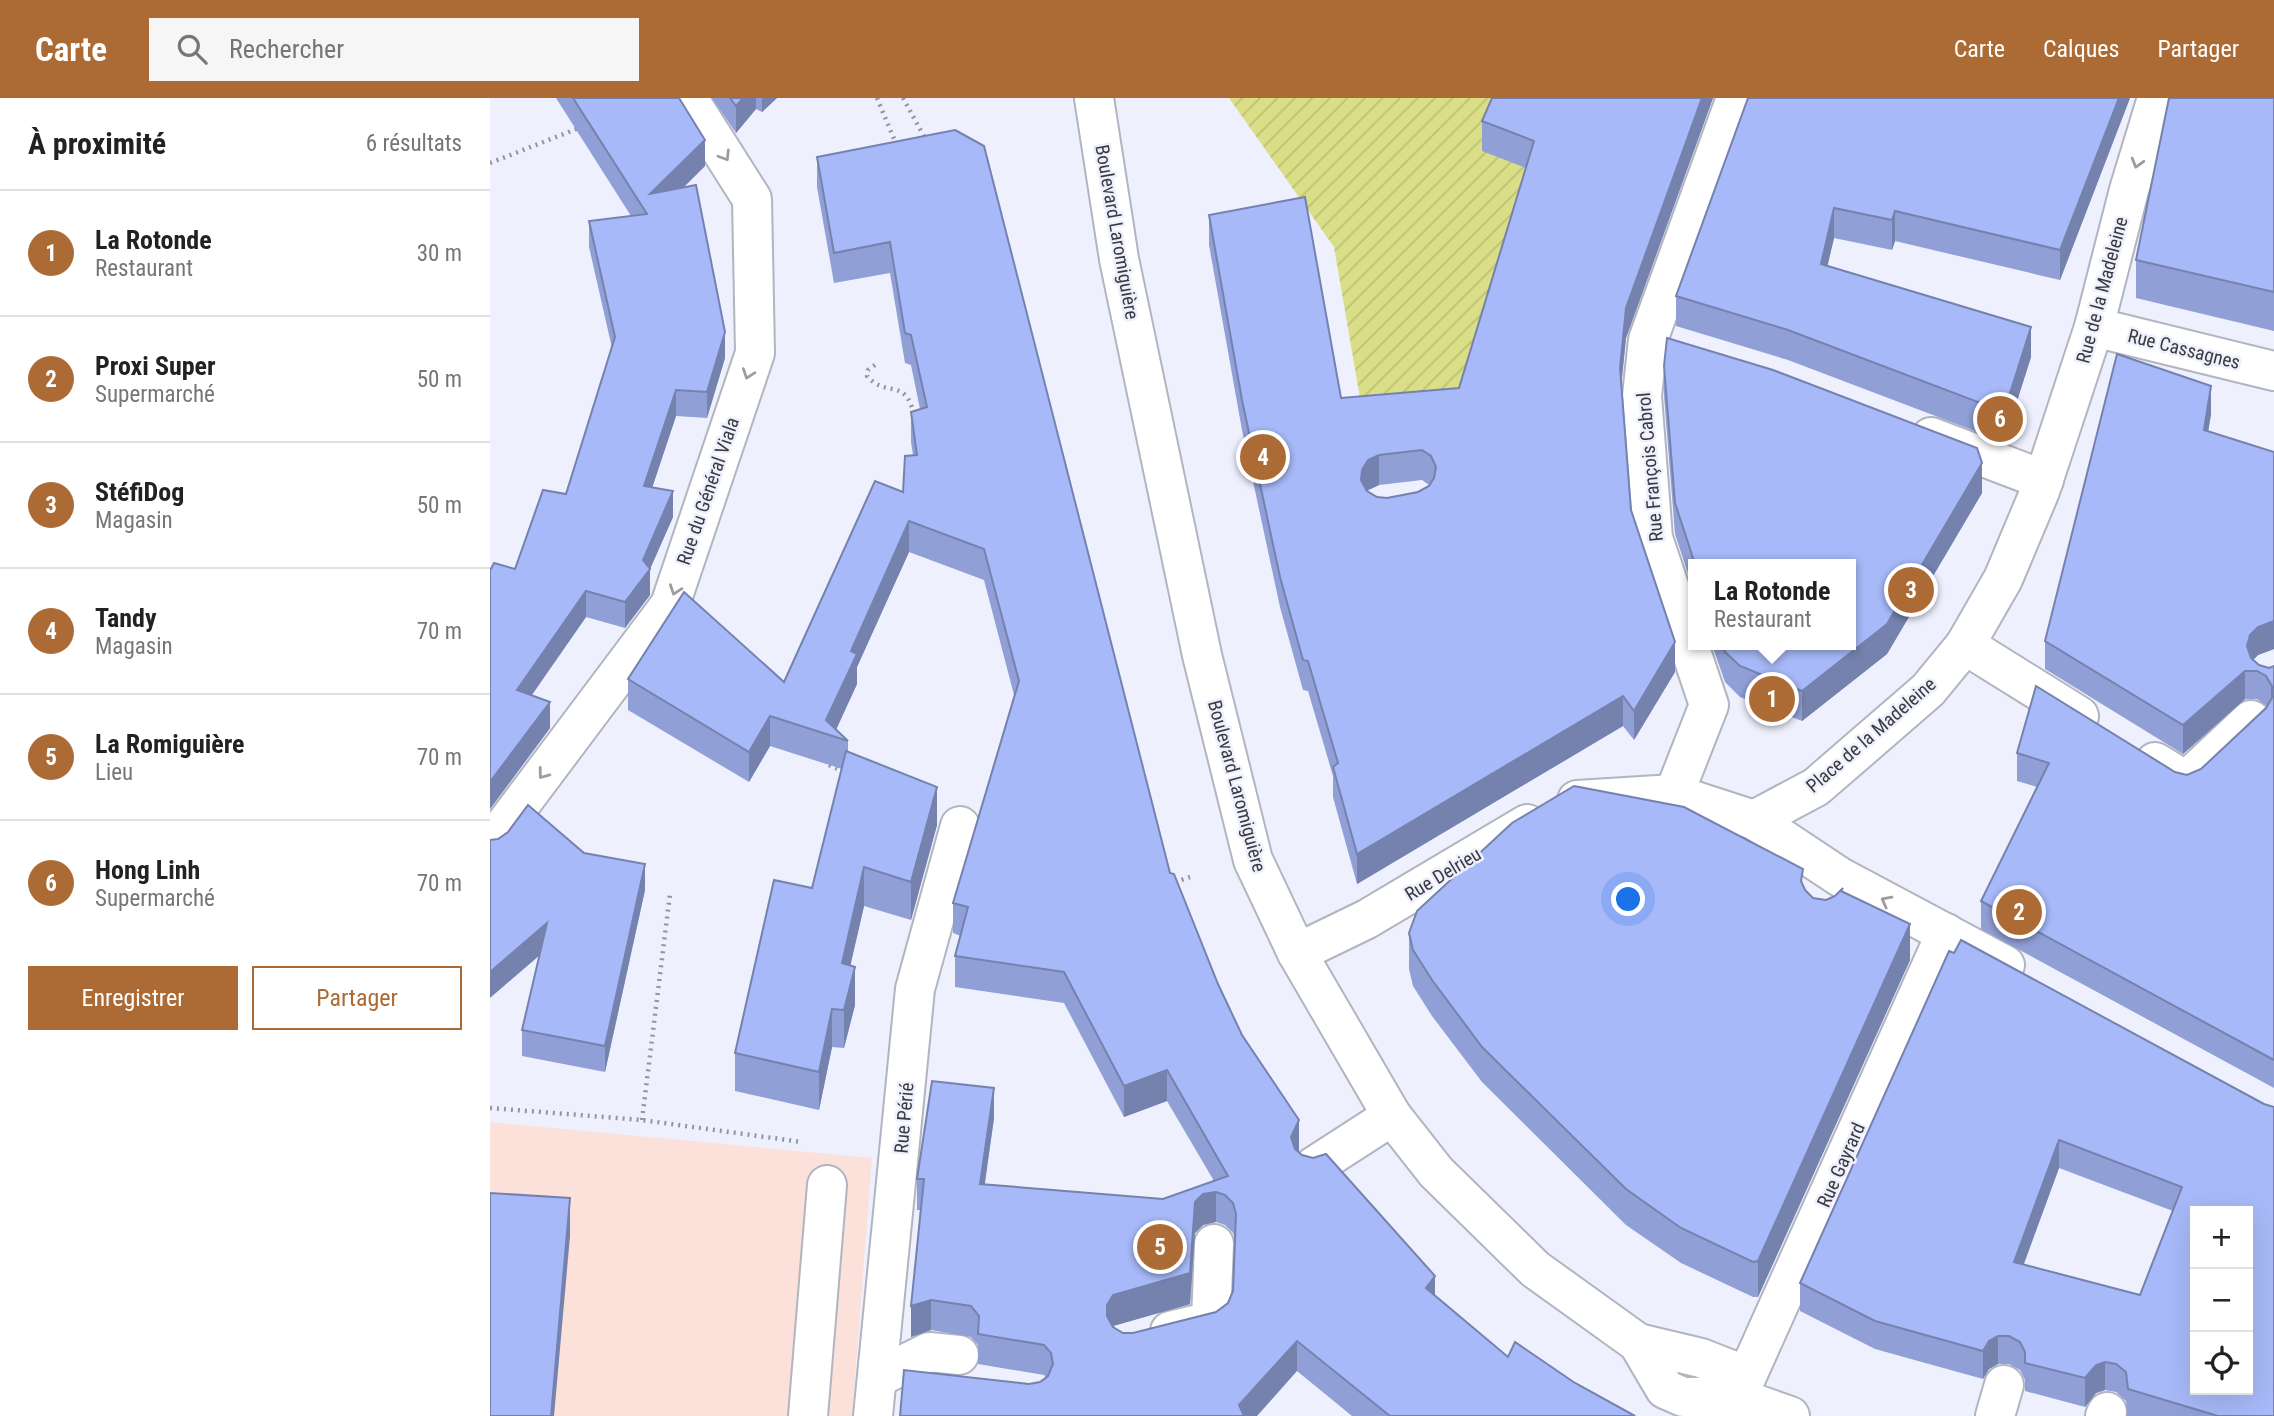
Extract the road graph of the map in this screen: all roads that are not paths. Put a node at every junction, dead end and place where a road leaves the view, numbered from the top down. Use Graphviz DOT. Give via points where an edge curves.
graph roads {
  1 [pos="688,98"];
  2 [pos="1065,98"];
  3 [pos="1736,98"];
  4 [pos="2157,98"];
  5 [pos="1096,112"];
  6 [pos="2094,327"];
  7 [pos="1648,340"];
  8 [pos="1687,352"];
  9 [pos="2274,371"];
  10 [pos="1904,427"];
  11 [pos="2044,480"];
  12 [pos="1688,642"];
  13 [pos="1965,645"];
  14 [pos="1691,650"];
  15 [pos="2251,720"];
  16 [pos="1674,794"];
  17 [pos="1754,820"];
  18 [pos="960,826"];
  19 [pos="490,845"];
  20 [pos="1840,877"];
  21 [pos="1823,914"];
  22 [pos="1946,933"];
  23 [pos="1297,953"];
  24 [pos="2038,982"];
  25 [pos="1392,1116"];
  26 [pos="1313,1167"];
  27 [pos="827,1185"];
  28 [pos="1214,1244"];
  29 [pos="1140,1339"];
  30 [pos="959,1355"];
  31 [pos="877,1378"];
  32 [pos="979,1387"];
  33 [pos="1733,1407"];
  34 [pos="808,1416"];
  35 [pos="873,1416"];
  36 [pos="1790,1416"];
  1 -- 19 [label="street, Rue du Général Viala, one-way" via="752,200 755,353 670,605"];
  2 -- 5 [label="street"];
  3 -- 7 [label="street, Rue François Cabrol"];
  4 -- 6 [label="street, Rue de la Madeleine, one-way"];
  5 -- 23 [label="street, Boulevard Laromiguière" via="1119,259 1202,655 1253,860"];
  6 -- 9 [label="street, Rue Cassagnes"];
  6 -- 11 [label="street, Rue de la Madeleine"];
  7 -- 8 [label="street"];
  7 -- 12 [label="street, Rue François Cabrol" via="1642,396 1653,538"];
  10 -- 11 [label="street"];
  11 -- 13 [label="street, Place de la Madeleine" via="2003,579"];
  13 -- 15 [label="street" via="2186,781"];
  13 -- 17 [label="street, Place de la Madeleine" via="1928,690 1816,787"];
  14 -- 16 [label="street, Rue François Cabrol" via="1709,705"];
  16 -- 17 [label="street"];
  16 -- 23 [label="street, Rue Delrieu" via="1568,800 1367,919"];
  17 -- 20 [label="street"];
  18 -- 31 [label="street, Rue Périé" via="915,989"];
  20 -- 21 [label="street"];
  22 -- 20 [label="street, one-way"];
  22 -- 24 [label="street"];
  22 -- 33 [label="street, Rue Gayrard"];
  23 -- 25 [label="street, Boulevard Laromiguière"];
  25 -- 26 [label="street"];
  25 -- 33 [label="street, Boulevard Laromiguière" via="1436,1172 1535,1269 1638,1343 1729,1369"];
  27 -- 34 [label="street"];
  28 -- 29 [label="street" via="1211,1321"];
  30 -- 31 [label="street" via="929,1352"];
  31 -- 32 [label="street"];
  31 -- 35 [label="street, Rue Périé"];
  33 -- 36 [label="street"];
}
